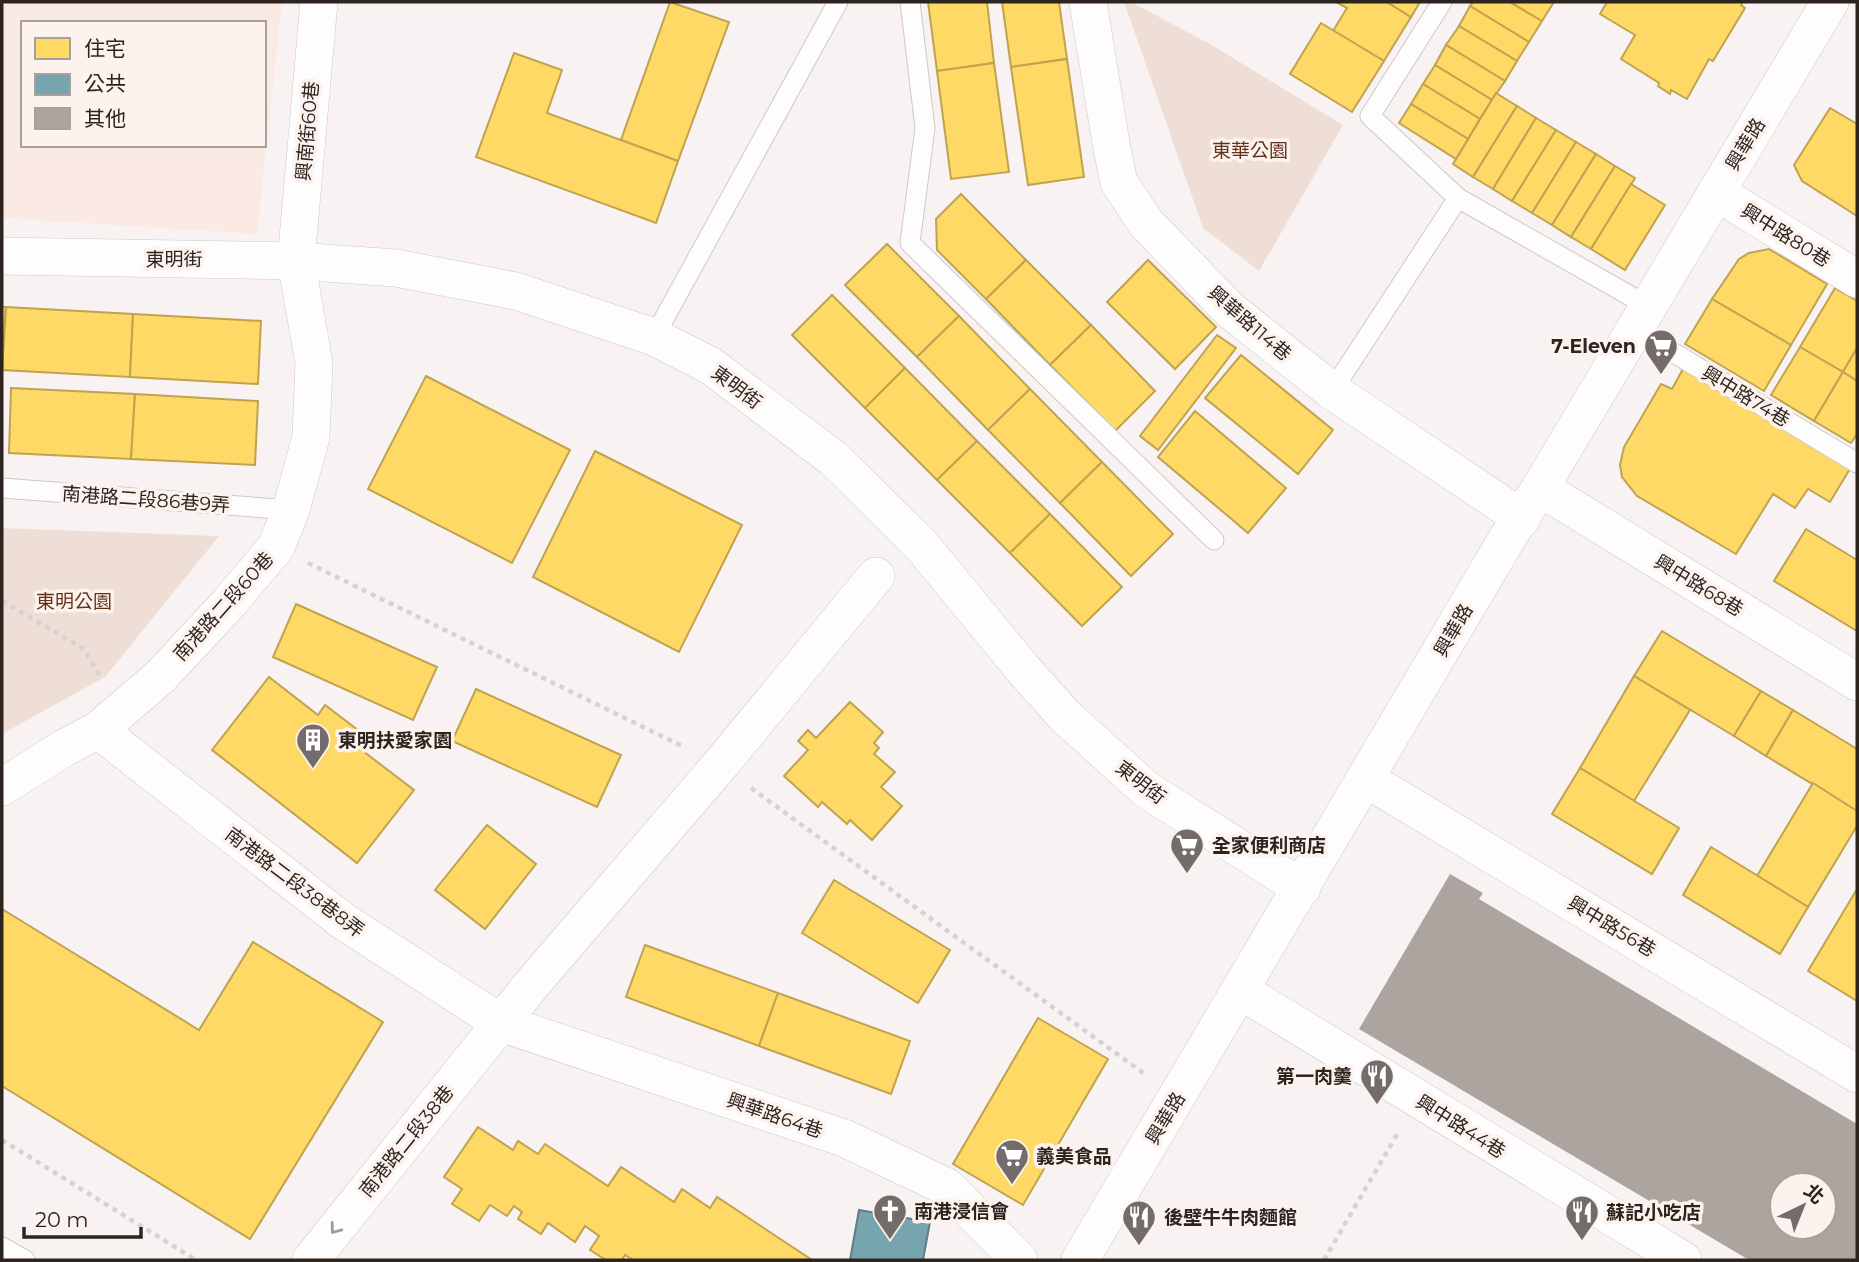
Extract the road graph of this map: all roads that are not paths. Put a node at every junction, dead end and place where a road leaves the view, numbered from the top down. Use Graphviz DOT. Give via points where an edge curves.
graph roads {
  1 [pos="319,2"];
  2 [pos="838,2"];
  3 [pos="910,2"];
  4 [pos="1088,2"];
  5 [pos="1442,2"];
  6 [pos="1829,2"];
  7 [pos="1716,192"];
  8 [pos="1458,198"];
  9 [pos="2,256"];
  10 [pos="296,261"];
  11 [pos="1857,279"];
  12 [pos="1641,318"];
  13 [pos="654,337"];
  14 [pos="1332,391"];
  15 [pos="1857,463"];
  16 [pos="2,488"];
  17 [pos="1531,503"];
  18 [pos="291,510"];
  19 [pos="1214,540"];
  20 [pos="876,576"];
  21 [pos="1857,681"];
  22 [pos="98,730"];
  23 [pos="1366,779"];
  24 [pos="2,787"];
  25 [pos="1302,888"];
  26 [pos="1241,991"];
  27 [pos="501,1023"];
  28 [pos="1857,1073"];
  29 [pos="2,1247"];
  30 [pos="25,1260"];
  31 [pos="312,1260"];
  32 [pos="1019,1260"];
  33 [pos="1080,1260"];
  34 [pos="1683,1260"];
  1 -- 10 [label="street, 興南街60巷"];
  2 -- 13 [label="lane"];
  3 -- 19 [label="lane" via="925,128 910,243"];
  4 -- 14 [label="street, 興華路114巷" via="1119,182 1146,223 1230,310"];
  5 -- 8 [label="lane, 興中路74巷" via="1370,116"];
  6 -- 7 [label="street, 興華路"];
  7 -- 11 [label="street, 興中路80巷"];
  7 -- 12 [label="street, 興華路"];
  8 -- 12 [label="lane, 興中路74巷"];
  8 -- 14 [label="lane"];
  9 -- 10 [label="street, 東明街"];
  10 -- 13 [label="street, 東明街" via="397,268 516,291"];
  10 -- 18 [label="street, 南港路二段60巷" via="314,363 311,437"];
  12 -- 15 [label="lane, 興中路74巷"];
  12 -- 17 [label="street, 興華路"];
  13 -- 25 [label="street, 東明街" via="711,366 834,459 922,546 1065,716 1147,790"];
  14 -- 17 [label="street, 興華路114巷"];
  16 -- 18 [label="lane, 南港路二段86巷9弄"];
  17 -- 21 [label="street, 興中路68巷"];
  17 -- 23 [label="street, 興華路"];
  18 -- 22 [label="street, 南港路二段60巷" via="276,547 228,604 160,677"];
  20 -- 27 [label="street, 南港路二段38巷"];
  22 -- 24 [label="street, 南港路二段60巷"];
  22 -- 27 [label="street, 南港路二段38巷8弄" via="343,921"];
  23 -- 25 [label="street, 興華路"];
  23 -- 28 [label="street, 興中路56巷"];
  25 -- 26 [label="street, 興華路"];
  26 -- 33 [label="street, 興華路"];
  26 -- 34 [label="street, 興中路44巷"];
  27 -- 31 [label="street, 南港路二段38巷, one-way"];
  27 -- 32 [label="street, 興華路64巷" via="844,1138 947,1187"];
  29 -- 30 [label="lane"];
}
